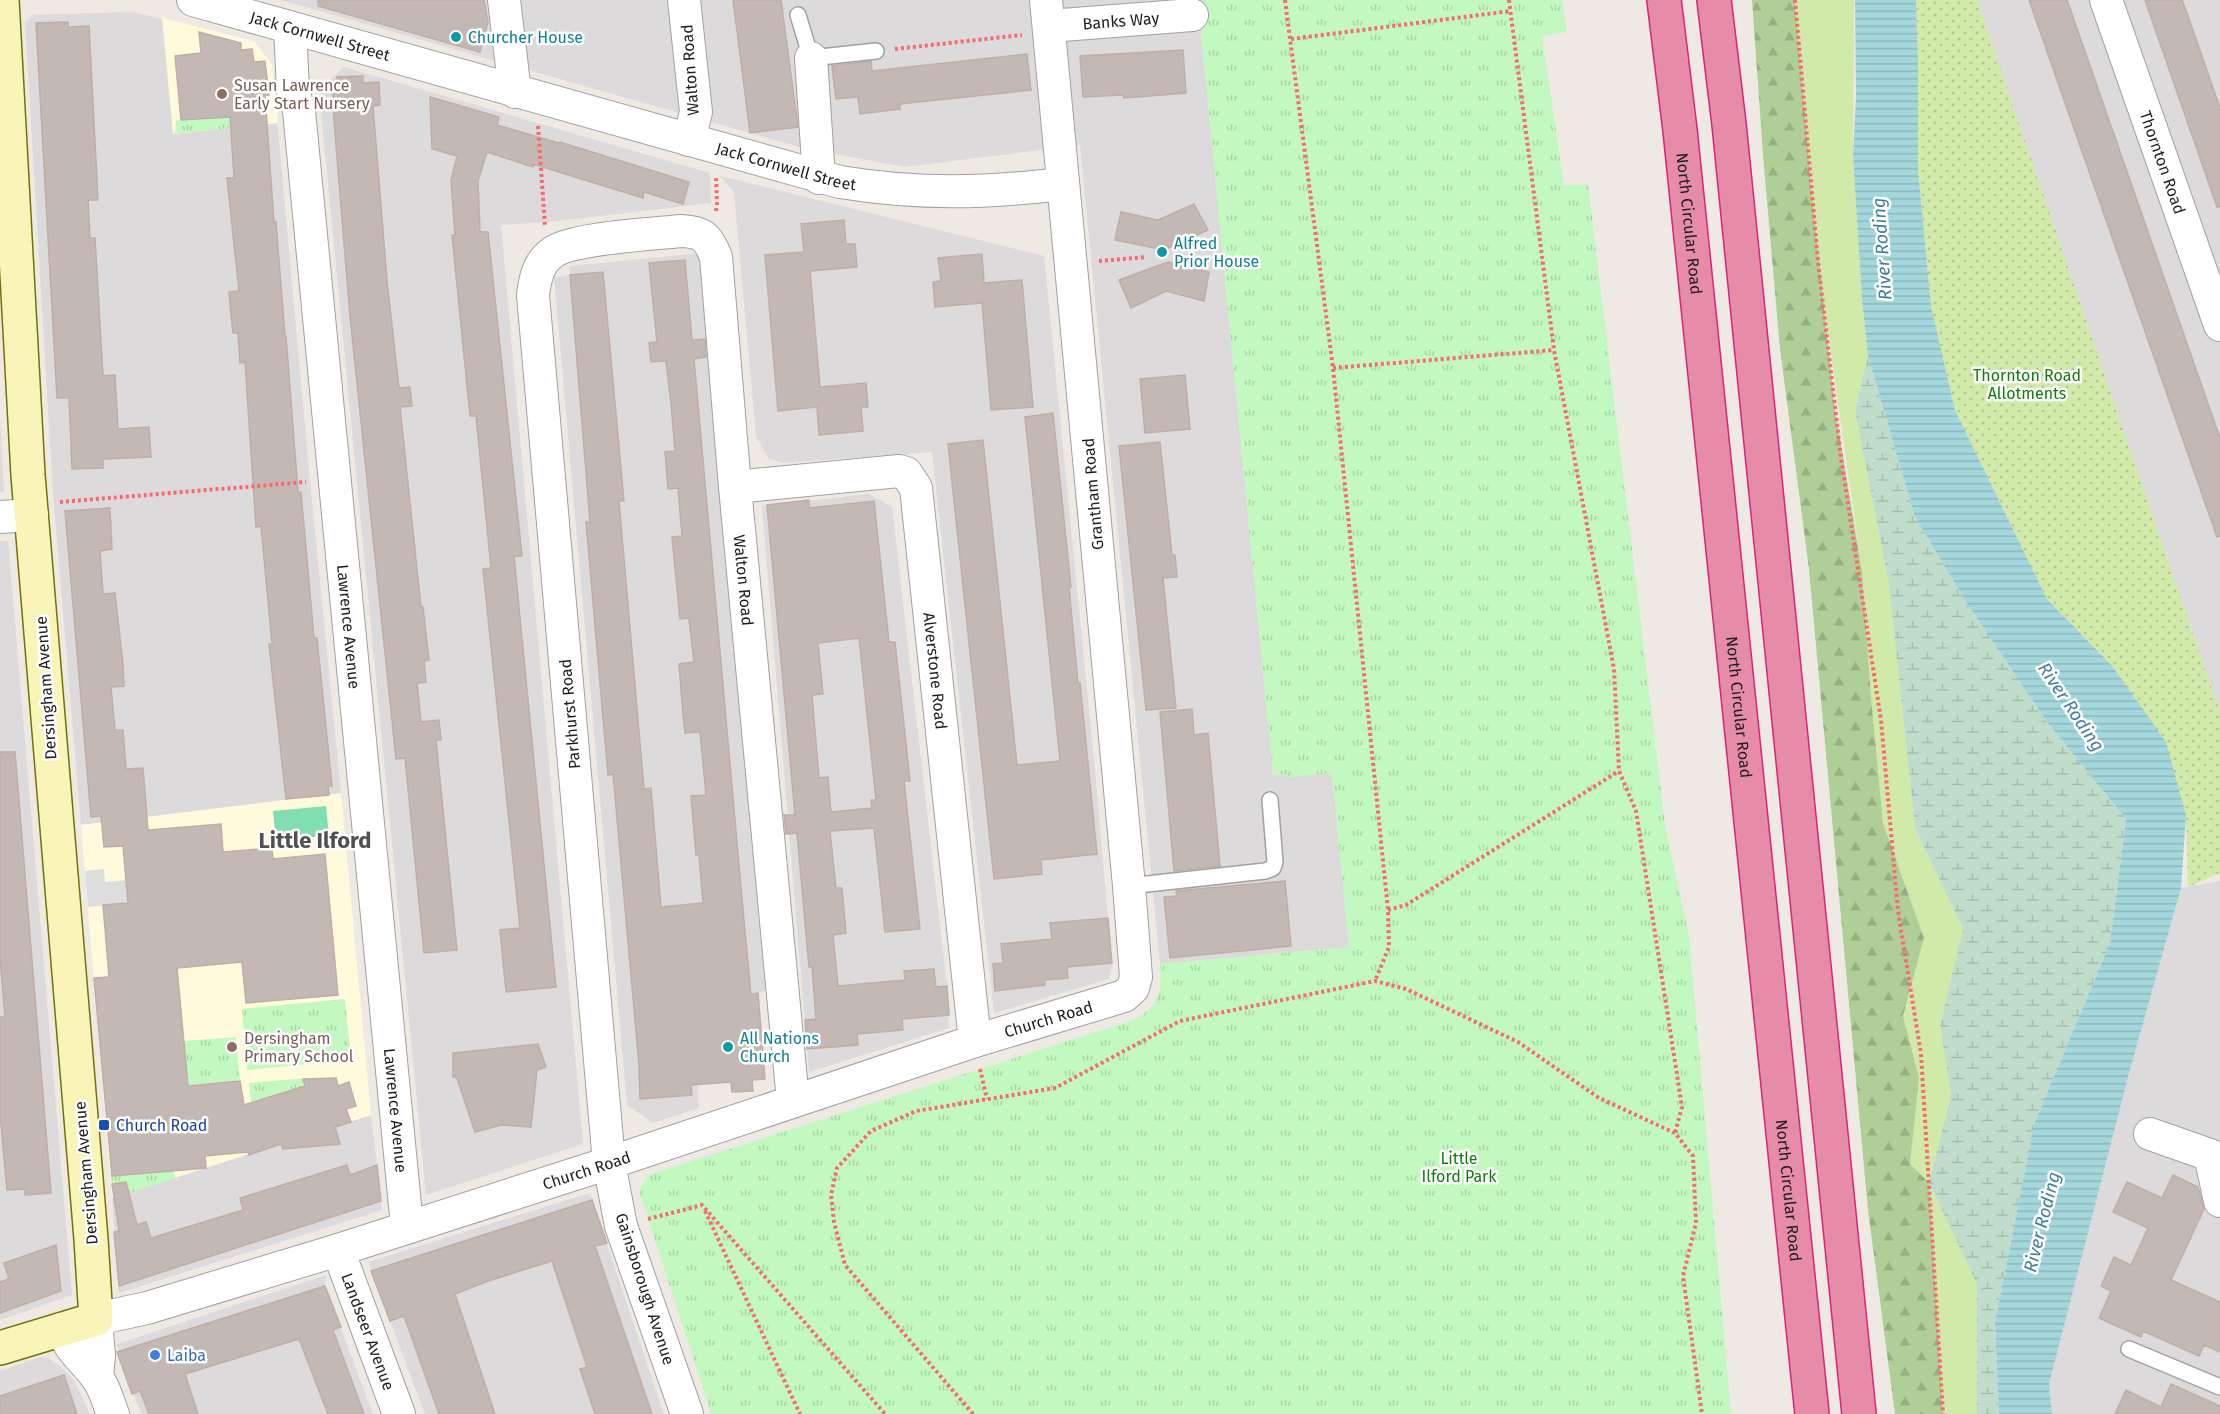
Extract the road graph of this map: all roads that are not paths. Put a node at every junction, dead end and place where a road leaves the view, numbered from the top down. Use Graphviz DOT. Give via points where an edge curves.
graph roads {
  1 [pos="2,0"];
  2 [pos="193,0"];
  3 [pos="504,0"];
  4 [pos="684,0"];
  5 [pos="1664,0"];
  6 [pos="1714,0"];
  7 [pos="1729,0"];
  8 [pos="2106,0"];
  9 [pos="798,15"];
  10 [pos="1192,15"];
  11 [pos="1048,19"];
  12 [pos="290,28"];
  13 [pos="876,51"];
  14 [pos="811,58"];
  15 [pos="526,94"];
  16 [pos="1729,124"];
  17 [pos="689,140"];
  18 [pos="819,177"];
  19 [pos="1063,184"];
  20 [pos="705,236"];
  21 [pos="2220,325"];
  22 [pos="735,486"];
  23 [pos="32,510"];
  24 [pos="0,517"];
  25 [pos="1270,800"];
  26 [pos="1129,886"];
  27 [pos="1134,988"];
  28 [pos="978,1055"];
  29 [pos="794,1101"];
  30 [pos="2150,1134"];
  31 [pos="609,1163"];
  32 [pos="2220,1201"];
  33 [pos="407,1226"];
  34 [pos="338,1250"];
  35 [pos="96,1319"];
  36 [pos="61,1329"];
  37 [pos="0,1348"];
  38 [pos="2129,1349"];
  39 [pos="97,1376"];
  40 [pos="2220,1387"];
  41 [pos="113,1414"];
  42 [pos="399,1414"];
  43 [pos="687,1414"];
  44 [pos="1812,1414"];
  45 [pos="1859,1414"];
  1 -- 23 [label="main road, Dersingham Avenue"];
  2 -- 12 [label="street, Jack Cornwell Street"];
  3 -- 15 [label="street"];
  4 -- 17 [label="street, Walton Road" via="696,112"];
  5 -- 44 [label="highway, North Circular Road"];
  6 -- 16 [label="highway"];
  7 -- 16 [label="highway"];
  8 -- 21 [label="street, Thornton Road"];
  9 -- 14 [label="lane"];
  10 -- 11 [label="street, Banks Way"];
  11 -- 19 [label="street, Grantham Road"];
  12 -- 15 [label="street, Jack Cornwell Street"];
  12 -- 33 [label="street, Lawrence Avenue" via="293,90 299,111"];
  13 -- 14 [label="lane"];
  14 -- 18 [label="street"];
  15 -- 17 [label="street, Jack Cornwell Street"];
  16 -- 45 [label="highway"];
  17 -- 18 [label="street, Jack Cornwell Street"];
  18 -- 19 [label="street, Jack Cornwell Street" via="872,188 930,193"];
  19 -- 26 [label="street, Grantham Road"];
  20 -- 22 [label="street, Walton Road" via="712,245 719,273"];
  20 -- 31 [label="street, Parkhurst Road" via="681,231 573,244 546,260 535,279 533,295"];
  22 -- 28 [label="street, Alverstone Road" via="899,471 906,473 916,488"];
  22 -- 29 [label="street, Walton Road"];
  23 -- 24 [label="street"];
  23 -- 35 [label="main road, Dersingham Avenue"];
  25 -- 26 [label="lane" via="1273,868"];
  26 -- 27 [label="street, Grantham Road"];
  27 -- 28 [label="street, Church Road" via="1124,996"];
  28 -- 29 [label="street, Church Road"];
  29 -- 31 [label="street, Church Road"];
  30 -- 32 [label="street" via="2210,1155"];
  31 -- 33 [label="street, Church Road"];
  31 -- 43 [label="street, Gainsborough Avenue" via="621,1226"];
  33 -- 34 [label="street, Church Road"];
  34 -- 35 [label="street, Church Road" via="147,1308"];
  34 -- 42 [label="street, Landseer Avenue"];
  35 -- 36 [label="main road, Church Road"];
  35 -- 39 [label="street, Dersingham Avenue"];
  36 -- 37 [label="main road, Church Road"];
  36 -- 39 [label="street, Dersingham Avenue" via="79,1359"];
  38 -- 40 [label="lane"];
  39 -- 41 [label="street, Dersingham Avenue"];
}
